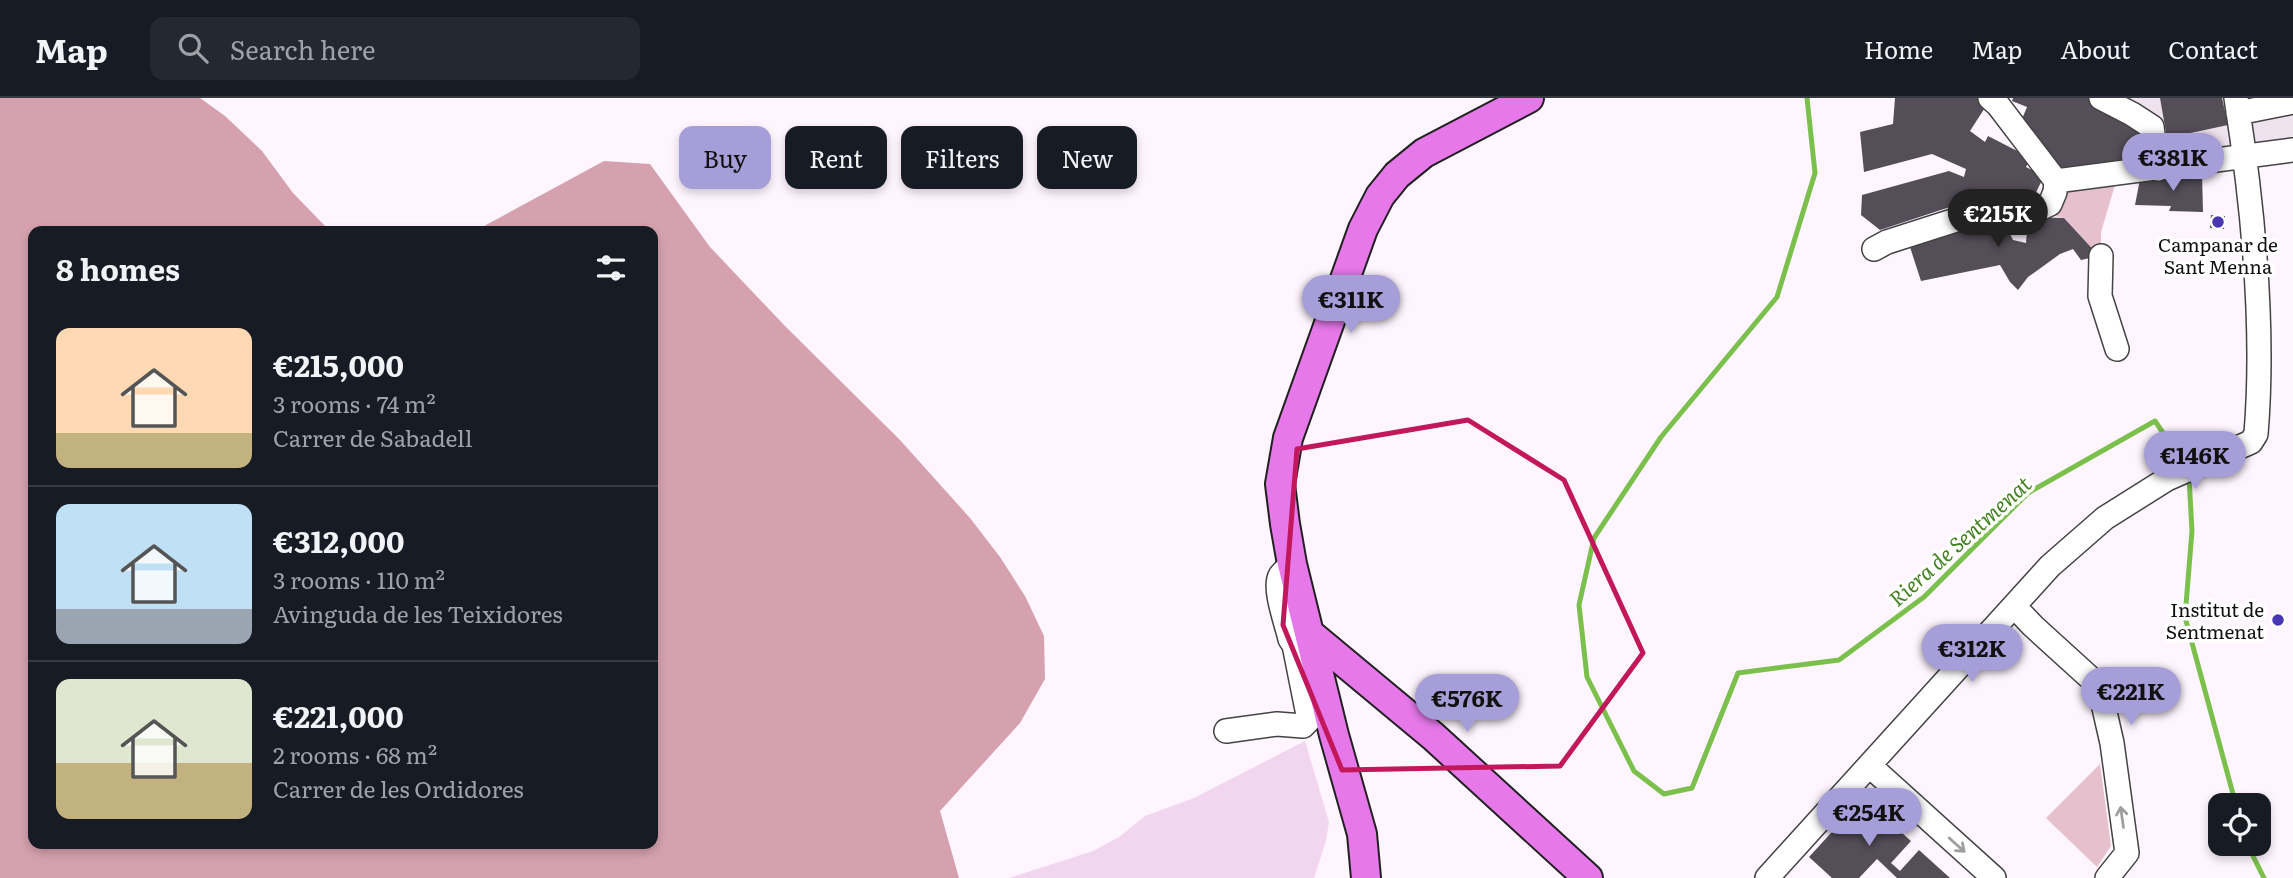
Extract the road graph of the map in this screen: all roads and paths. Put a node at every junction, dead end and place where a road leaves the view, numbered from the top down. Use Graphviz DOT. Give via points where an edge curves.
graph roads {
  1 [pos="1528,98"];
  2 [pos="2101,98"];
  3 [pos="1996,100"];
  4 [pos="2293,102"];
  5 [pos="2137,106"];
  6 [pos="2237,106"];
  7 [pos="2293,150"];
  8 [pos="2245,156"];
  9 [pos="2158,169"];
  10 [pos="2056,181"];
  11 [pos="1874,249"];
  12 [pos="2101,256"];
  13 [pos="2117,349"];
  14 [pos="2014,606"];
  15 [pos="1306,643"];
  16 [pos="1226,732"];
  17 [pos="1870,766"];
  18 [pos="1366,878"];
  19 [pos="1588,878"];
  20 [pos="1767,878"];
  21 [pos="1994,878"];
  22 [pos="2107,878"];
  1 -- 15 [label="main road" via="1424,153 1397,175 1363,229 1285,450 1280,484"];
  2 -- 5 [label="street"];
  3 -- 10 [label="street"];
  4 -- 6 [label="street"];
  5 -- 9 [label="street" via="2152,127"];
  6 -- 8 [label="street"];
  7 -- 8 [label="street"];
  8 -- 9 [label="street"];
  8 -- 14 [label="street" via="2258,298 2256,434 2251,442 2167,479 2105,518 2050,566"];
  9 -- 10 [label="street"];
  10 -- 11 [label="street" via="2037,210 1984,211"];
  12 -- 13 [label="street" via="2099,296"];
  14 -- 17 [label="street"];
  22 -- 14 [label="street, one-way" via="2127,853 2099,686"];
  15 -- 16 [label="street" via="1310,720 1303,726 1277,724"];
  15 -- 18 [label="main road" via="1362,834"];
  15 -- 19 [label="main road" via="1434,737"];
  17 -- 20 [label="street"];
  17 -- 21 [label="street, one-way"];
}
